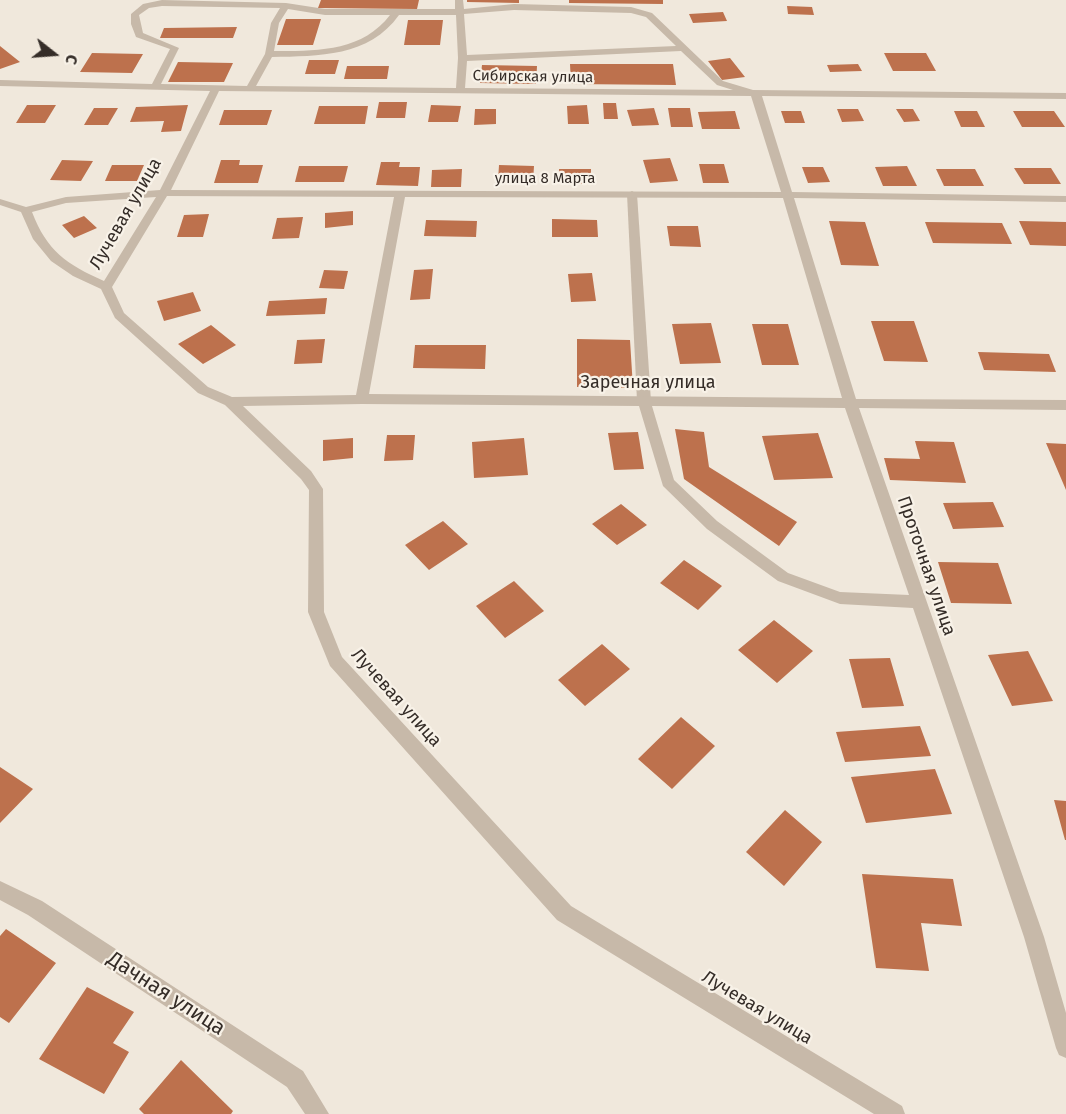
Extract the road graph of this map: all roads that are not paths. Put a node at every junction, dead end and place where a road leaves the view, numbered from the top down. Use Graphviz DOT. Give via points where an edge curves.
graph roads {
  1 [pos="459,0"];
  2 [pos="286,6"];
  3 [pos="396,12"];
  4 [pos="458,12"];
  5 [pos="683,48"];
  6 [pos="269,54"];
  7 [pos="463,58"];
  8 [pos="0,83"];
  9 [pos="155,87"];
  10 [pos="216,88"];
  11 [pos="250,89"];
  12 [pos="460,91"];
  13 [pos="757,95"];
  14 [pos="1066,96"];
  15 [pos="164,193"];
  16 [pos="400,193"];
  17 [pos="632,194"];
  18 [pos="787,195"];
  19 [pos="1066,199"];
  20 [pos="0,202"];
  21 [pos="26,210"];
  22 [pos="106,287"];
  23 [pos="362,399"];
  24 [pos="644,401"];
  25 [pos="230,402"];
  26 [pos="850,402"];
  27 [pos="1066,405"];
  28 [pos="918,602"];
  29 [pos="0,890"];
  30 [pos="1066,1048"];
  31 [pos="318,1114"];
  32 [pos="894,1114"];
  1 -- 4 [label="street"];
  2 -- 3 [label="street" via="325,12"];
  2 -- 6 [label="street" via="275,23"];
  2 -- 9 [label="street" via="146,6 135,14 139,36 175,48"];
  3 -- 4 [label="street"];
  3 -- 6 [label="street" via="382,30 364,41 331,51"];
  4 -- 5 [label="street" via="514,7 631,10 649,15"];
  4 -- 7 [label="street"];
  5 -- 7 [label="street"];
  5 -- 13 [label="street" via="720,83"];
  6 -- 11 [label="street"];
  7 -- 12 [label="street"];
  8 -- 9 [label="street, Сибирская улица"];
  9 -- 10 [label="street, Сибирская улица"];
  10 -- 11 [label="street, Сибирская улица"];
  10 -- 15 [label="street, Лучевая улица"];
  11 -- 12 [label="street, Сибирская улица"];
  12 -- 13 [label="street, Сибирская улица"];
  13 -- 14 [label="street, Сибирская улица"];
  13 -- 18 [label="street, Проточная улица"];
  15 -- 16 [label="street, улица 8 Марта"];
  15 -- 21 [label="street, улица 8 Марта" via="66,200"];
  15 -- 22 [label="street, Лучевая улица"];
  16 -- 17 [label="street, улица 8 Марта"];
  16 -- 23 [label="street"];
  17 -- 18 [label="street, улица 8 Марта"];
  17 -- 24 [label="street"];
  18 -- 19 [label="street, улица 8 Марта"];
  18 -- 26 [label="street, Проточная улица"];
  20 -- 21 [label="street"];
  21 -- 22 [label="street" via="34,236 48,254 75,273"];
  22 -- 25 [label="street, Лучевая улица" via="119,315 203,390"];
  23 -- 24 [label="street, Заречная улица"];
  23 -- 25 [label="street, Заречная улица"];
  24 -- 26 [label="street, Заречная улица"];
  24 -- 28 [label="street" via="668,482 712,525 783,577 840,598"];
  25 -- 32 [label="street, Лучевая улица" via="316,489 316,612 336,661 564,913"];
  26 -- 27 [label="street, Заречная улица"];
  26 -- 28 [label="street, Проточная улица"];
  28 -- 30 [label="street, Проточная улица" via="1034,937"];
  29 -- 31 [label="street, Дачная улица" via="296,1079"];
}
